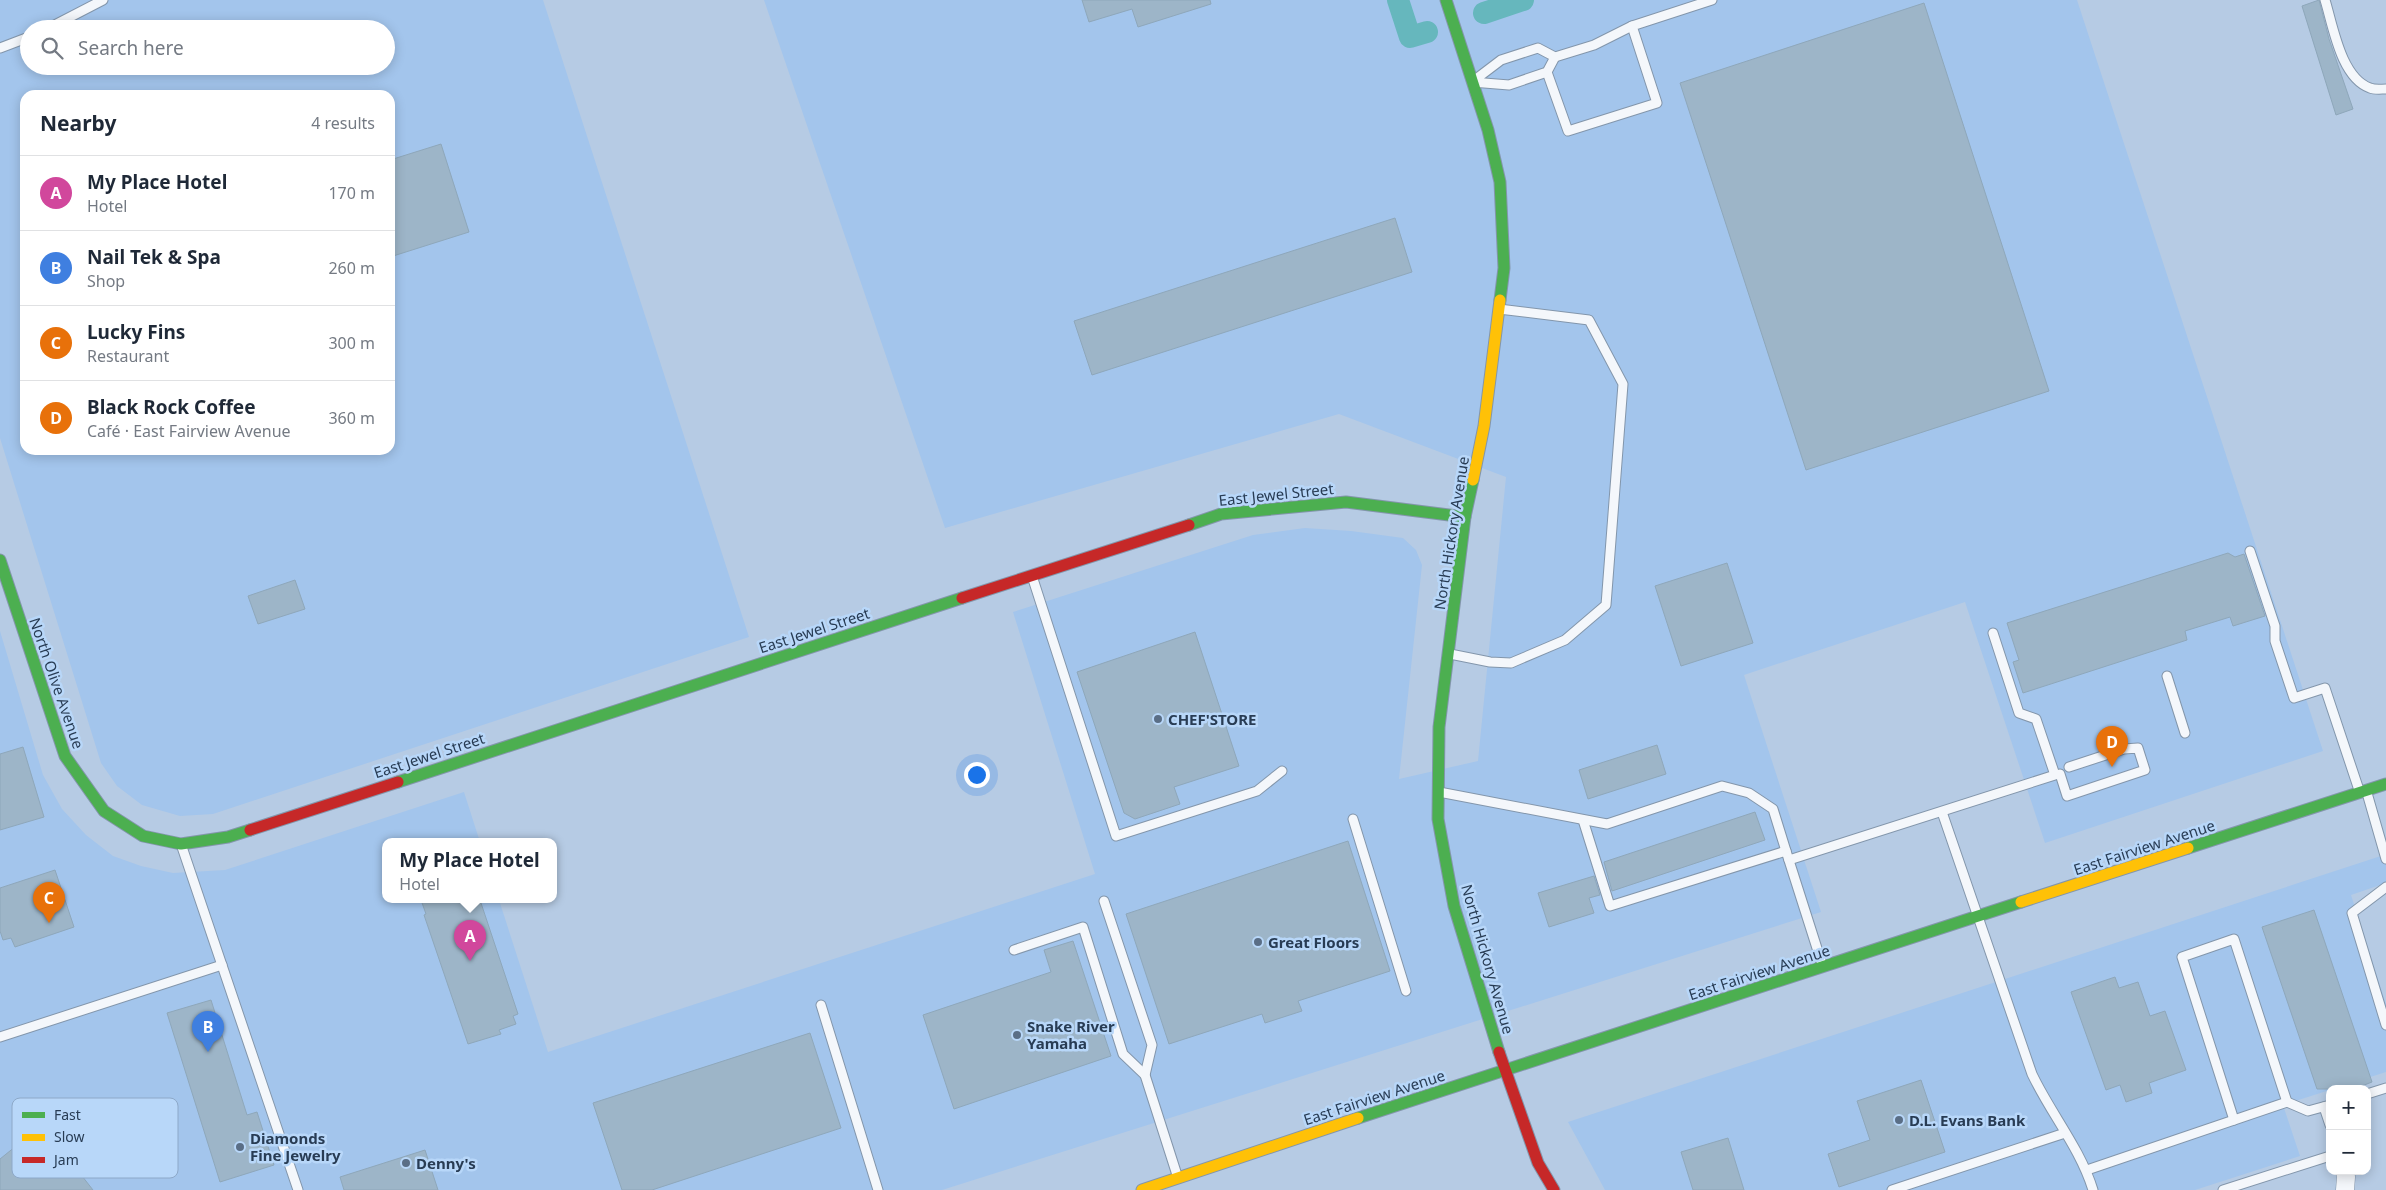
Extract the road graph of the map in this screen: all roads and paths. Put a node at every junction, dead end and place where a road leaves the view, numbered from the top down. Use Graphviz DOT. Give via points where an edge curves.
graph roads {
  1 [pos="103,0"];
  2 [pos="1446,0"];
  3 [pos="1712,0"];
  4 [pos="2325,0"];
  5 [pos="64,20"];
  6 [pos="1632,26"];
  7 [pos="20,40"];
  8 [pos="0,48"];
  9 [pos="1555,57"];
  10 [pos="1547,72"];
  11 [pos="1472,82"];
  12 [pos="2386,88"];
  13 [pos="1499,309"];
  14 [pos="1465,517"];
  15 [pos="2250,551"];
  16 [pos="0,560"];
  17 [pos="1032,575"];
  18 [pos="1993,633"];
  19 [pos="1448,653"];
  20 [pos="2167,676"];
  21 [pos="2186,733"];
  22 [pos="2069,767"];
  23 [pos="1282,771"];
  24 [pos="2060,774"];
  25 [pos="2386,784"];
  26 [pos="2363,791"];
  27 [pos="1438,792"];
  28 [pos="1942,812"];
  29 [pos="1353,819"];
  30 [pos="1583,820"];
  31 [pos="181,844"];
  32 [pos="1786,851"];
  33 [pos="1789,860"];
  34 [pos="2386,860"];
  35 [pos="2386,887"];
  36 [pos="1104,901"];
  37 [pos="1979,916"];
  38 [pos="1014,950"];
  39 [pos="222,965"];
  40 [pos="1823,967"];
  41 [pos="1406,991"];
  42 [pos="821,1005"];
  43 [pos="2386,1025"];
  44 [pos="0,1037"];
  45 [pos="1505,1070"];
  46 [pos="1145,1075"];
  47 [pos="2386,1088"];
  48 [pos="2371,1093"];
  49 [pos="2287,1102"];
  50 [pos="2326,1106"];
  51 [pos="2234,1120"];
  52 [pos="2065,1133"];
  53 [pos="2326,1157"];
  54 [pos="2087,1170"];
  55 [pos="2345,1175"];
  56 [pos="1178,1178"];
  57 [pos="298,1190"];
  58 [pos="878,1190"];
  59 [pos="1142,1190"];
  60 [pos="1554,1190"];
  61 [pos="1892,1190"];
  62 [pos="2093,1190"];
  63 [pos="2223,1190"];
  64 [pos="2345,1190"];
  1 -- 5 [label="lane"];
  2 -- 11 [label="street, North Hickory Avenue"];
  3 -- 6 [label="lane"];
  4 -- 12 [label="lane" via="2346,65 2358,81 2372,89"];
  6 -- 9 [label="lane" via="1594,45"];
  6 -- 10 [label="lane" via="1658,103 1568,130"];
  7 -- 8 [label="lane"];
  9 -- 10 [label="lane"];
  9 -- 11 [label="lane" via="1538,48 1500,60"];
  10 -- 11 [label="lane" via="1509,85"];
  11 -- 13 [label="street, North Hickory Avenue" via="1500,182 1504,268"];
  13 -- 14 [label="street, North Hickory Avenue" via="1484,426"];
  13 -- 19 [label="lane" via="1589,320 1623,384 1606,605 1566,640 1511,663"];
  14 -- 17 [label="street, East Jewel Street" via="1346,502 1221,514"];
  14 -- 19 [label="street, North Hickory Avenue"];
  15 -- 26 [label="lane" via="2294,698 2326,688"];
  16 -- 31 [label="street, North Olive Avenue" via="65,756 104,811 143,836"];
  17 -- 23 [label="lane" via="1116,836 1257,791"];
  17 -- 31 [label="street, East Jewel Street" via="228,836"];
  18 -- 28 [label="lane" via="2019,713 2036,718 2055,775"];
  19 -- 27 [label="street, North Hickory Avenue" via="1439,727"];
  20 -- 21 [label="lane"];
  22 -- 24 [label="lane" via="2124,749 2138,748 2145,770 2067,796"];
  25 -- 26 [label="street, East Fairview Avenue"];
  26 -- 34 [label="lane"];
  26 -- 37 [label="street, East Fairview Avenue"];
  27 -- 30 [label="lane"];
  27 -- 45 [label="street, North Hickory Avenue" via="1438,818 1454,906"];
  28 -- 33 [label="lane"];
  28 -- 37 [label="lane"];
  29 -- 41 [label="lane"];
  30 -- 32 [label="lane" via="1608,824 1722,786 1749,793 1773,809"];
  30 -- 32 [label="lane" via="1610,906"];
  31 -- 39 [label="lane"];
  32 -- 33 [label="lane"];
  33 -- 40 [label="lane"];
  35 -- 43 [label="lane" via="2352,913"];
  36 -- 46 [label="lane" via="1152,1045"];
  37 -- 40 [label="street, East Fairview Avenue"];
  37 -- 52 [label="lane" via="2032,1074"];
  38 -- 46 [label="lane" via="1083,927 1123,1054"];
  39 -- 44 [label="lane"];
  39 -- 57 [label="lane"];
  40 -- 45 [label="street, East Fairview Avenue"];
  42 -- 58 [label="lane"];
  45 -- 56 [label="street, East Fairview Avenue"];
  45 -- 60 [label="street, North Hickory Avenue" via="1538,1163"];
  46 -- 56 [label="lane"];
  47 -- 48 [label="lane"];
  49 -- 50 [label="lane" via="2308,1111"];
  49 -- 51 [label="lane"];
  49 -- 51 [label="lane" via="2234,939 2182,957"];
  51 -- 54 [label="lane"];
  52 -- 54 [label="lane"];
  52 -- 61 [label="lane"];
  53 -- 63 [label="lane"];
  54 -- 62 [label="lane"];
  55 -- 64 [label="street"];
  56 -- 59 [label="street, East Fairview Avenue"];
}
